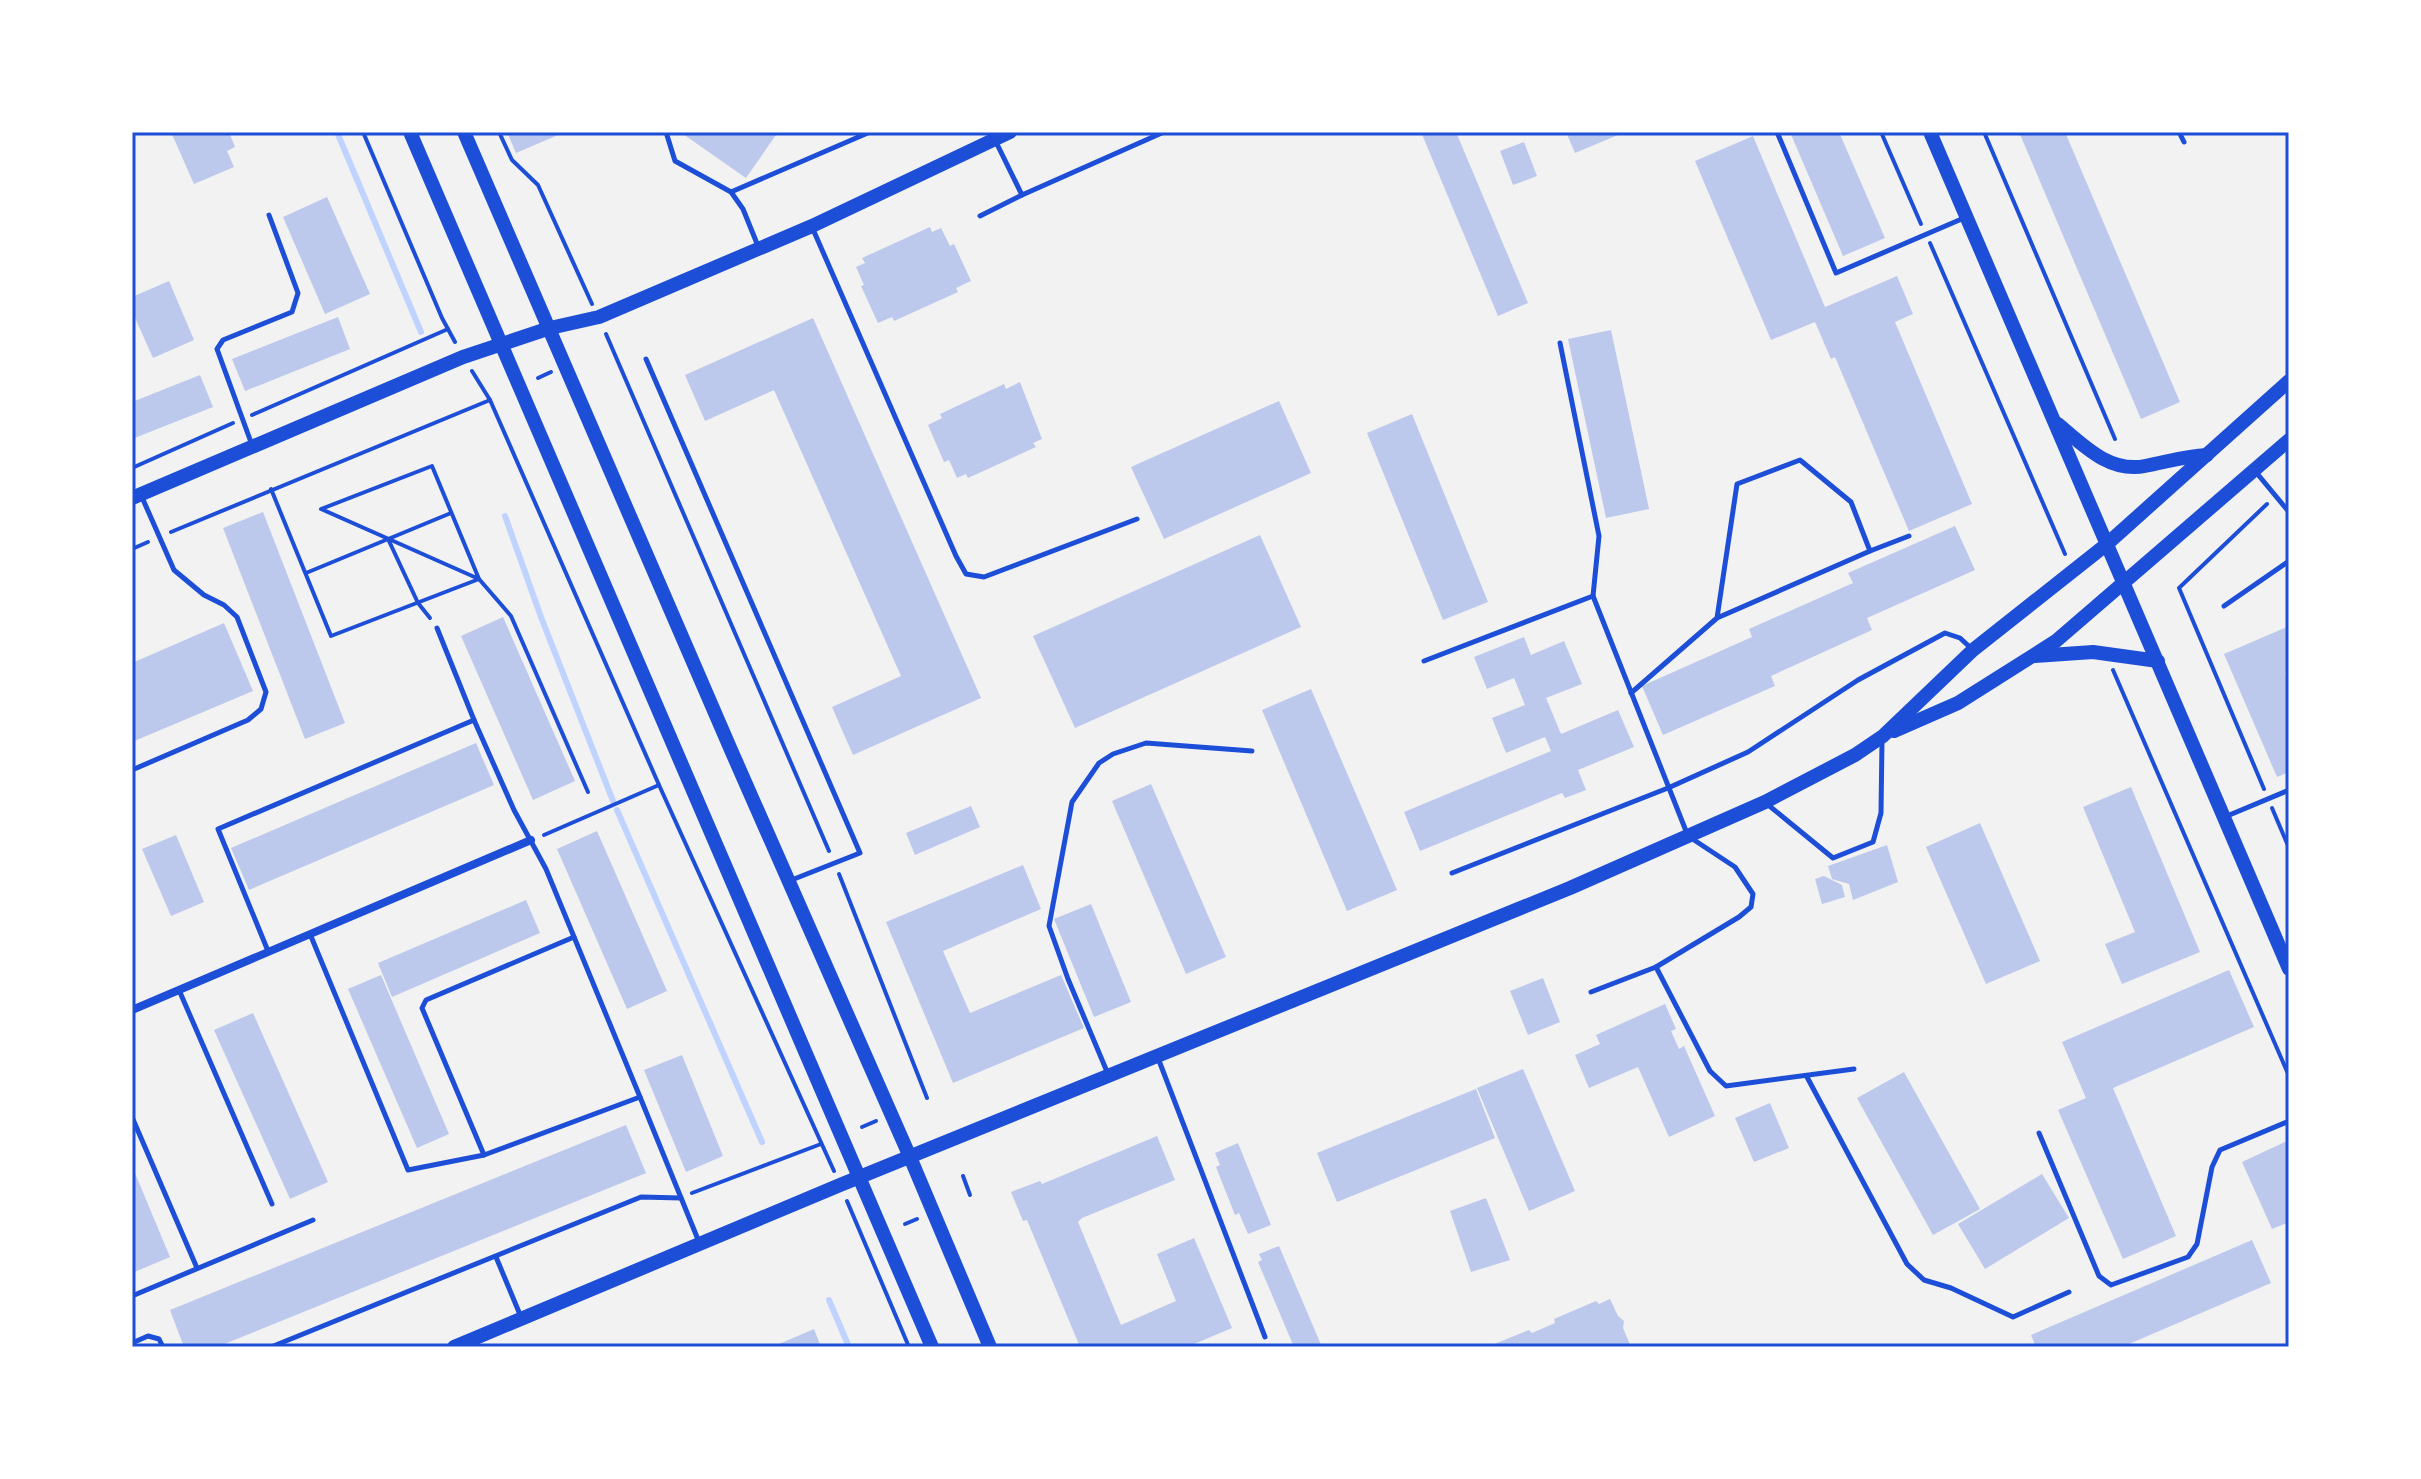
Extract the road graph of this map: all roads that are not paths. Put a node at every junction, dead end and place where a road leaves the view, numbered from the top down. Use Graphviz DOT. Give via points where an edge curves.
graph roads {
  1 [pos="410,132"];
  2 [pos="464,132"];
  3 [pos="666,132"];
  4 [pos="870,132"];
  5 [pos="1010,132"];
  6 [pos="1164,132"];
  7 [pos="1777,132"];
  8 [pos="1930,132"];
  9 [pos="2179,132"];
  10 [pos="994,140"];
  11 [pos="2184,142"];
  12 [pos="731,192"];
  13 [pos="1022,195"];
  14 [pos="269,215"];
  15 [pos="980,216"];
  16 [pos="1966,217"];
  17 [pos="812,226"];
  18 [pos="759,249"];
  19 [pos="550,328"];
  20 [pos="1560,343"];
  21 [pos="501,344"];
  22 [pos="646,359"];
  23 [pos="2289,381"];
  24 [pos="2054,420"];
  25 [pos="2289,440"];
  26 [pos="253,446"];
  27 [pos="2207,455"];
  28 [pos="2255,470"];
  29 [pos="136,496"];
  30 [pos="2289,512"];
  31 [pos="1137,519"];
  32 [pos="1909,536"];
  33 [pos="2107,544"];
  34 [pos="1870,551"];
  35 [pos="2289,561"];
  36 [pos="2124,584"];
  37 [pos="1593,596"];
  38 [pos="2224,606"];
  39 [pos="1717,618"];
  40 [pos="437,628"];
  41 [pos="1973,650"];
  42 [pos="2033,657"];
  43 [pos="1424,661"];
  44 [pos="2158,661"];
  45 [pos="1631,693"];
  46 [pos="474,720"];
  47 [pos="1883,736"];
  48 [pos="1252,751"];
  49 [pos="132,770"];
  50 [pos="1668,788"];
  51 [pos="2289,790"];
  52 [pos="1765,802"];
  53 [pos="2225,818"];
  54 [pos="1688,836"];
  55 [pos="531,840"];
  56 [pos="1452,873"];
  57 [pos="788,881"];
  58 [pos="309,934"];
  59 [pos="574,937"];
  60 [pos="268,951"];
  61 [pos="1656,967"];
  62 [pos="2289,969"];
  63 [pos="179,989"];
  64 [pos="1591,992"];
  65 [pos="132,1010"];
  66 [pos="1158,1057"];
  67 [pos="1854,1069"];
  68 [pos="1109,1077"];
  69 [pos="1807,1077"];
  70 [pos="640,1097"];
  71 [pos="132,1117"];
  72 [pos="2289,1121"];
  73 [pos="2039,1133"];
  74 [pos="484,1155"];
  75 [pos="910,1157"];
  76 [pos="859,1178"];
  77 [pos="681,1198"];
  78 [pos="272,1204"];
  79 [pos="313,1220"];
  80 [pos="700,1243"];
  81 [pos="496,1257"];
  82 [pos="197,1268"];
  83 [pos="2069,1292"];
  84 [pos="132,1296"];
  85 [pos="521,1317"];
  86 [pos="1265,1337"];
  87 [pos="132,1343"];
  88 [pos="163,1347"];
  89 [pos="271,1347"];
  90 [pos="454,1347"];
  91 [pos="932,1347"];
  92 [pos="990,1347"];
  1 -- 21 [label="main road"];
  2 -- 19 [label="main road"];
  3 -- 12 [label="lane" via="675,161"];
  4 -- 12 [label="lane"];
  5 -- 10 [label="main road"];
  6 -- 13 [label="lane"];
  7 -- 16 [label="lane" via="1836,273"];
  8 -- 16 [label="main road"];
  9 -- 11 [label="lane"];
  10 -- 13 [label="lane"];
  10 -- 17 [label="main road"];
  12 -- 18 [label="lane"];
  13 -- 15 [label="lane"];
  14 -- 26 [label="lane" via="297,303 292,312 223,340 217,349"];
  16 -- 24 [label="main road"];
  17 -- 18 [label="main road"];
  17 -- 31 [label="lane" via="966,574 984,577"];
  18 -- 19 [label="main road" via="599,317"];
  19 -- 21 [label="main road"];
  19 -- 57 [label="main road"];
  20 -- 37 [label="lane" via="1599,536"];
  21 -- 26 [label="main road"];
  21 -- 76 [label="main road"];
  22 -- 57 [label="lane" via="860,853"];
  23 -- 27 [label="main road"];
  24 -- 27 [label="main road" via="2106,461 2126,467"];
  24 -- 33 [label="main road"];
  25 -- 28 [label="main road"];
  26 -- 29 [label="main road"];
  27 -- 33 [label="main road"];
  28 -- 30 [label="lane"];
  28 -- 36 [label="main road"];
  29 -- 49 [label="lane" via="174,570 237,617 266,692 261,709 248,720"];
  32 -- 34 [label="lane"];
  33 -- 36 [label="main road"];
  33 -- 41 [label="main road"];
  34 -- 39 [label="lane"];
  34 -- 39 [label="lane" via="1851,502 1800,460 1737,484"];
  35 -- 38 [label="lane"];
  36 -- 42 [label="main road"];
  36 -- 44 [label="main road"];
  37 -- 43 [label="lane"];
  37 -- 45 [label="lane"];
  39 -- 45 [label="lane"];
  40 -- 46 [label="lane"];
  41 -- 47 [label="main road"];
  41 -- 50 [label="lane" via="1945,633 1858,680 1748,752"];
  42 -- 44 [label="main road" via="2093,652"];
  42 -- 47 [label="main road" via="1958,703"];
  44 -- 53 [label="main road"];
  45 -- 50 [label="lane"];
  46 -- 55 [label="lane"];
  46 -- 60 [label="lane" via="218,829"];
  47 -- 52 [label="main road"];
  47 -- 52 [label="lane" via="1881,813 1873,842 1833,858"];
  48 -- 68 [label="lane" via="1146,743 1099,763 1072,802 1049,926"];
  50 -- 54 [label="lane"];
  50 -- 56 [label="lane"];
  51 -- 53 [label="lane"];
  52 -- 54 [label="main road"];
  53 -- 62 [label="main road"];
  54 -- 61 [label="lane" via="1735,867 1753,894 1751,907"];
  54 -- 66 [label="main road"];
  55 -- 58 [label="street"];
  55 -- 59 [label="lane"];
  57 -- 75 [label="main road"];
  58 -- 60 [label="street"];
  58 -- 74 [label="lane" via="408,1170"];
  59 -- 70 [label="lane"];
  59 -- 74 [label="lane" via="426,1000 422,1008"];
  60 -- 63 [label="street"];
  61 -- 64 [label="lane"];
  61 -- 69 [label="lane" via="1710,1071 1726,1086"];
  63 -- 65 [label="street"];
  63 -- 78 [label="lane"];
  66 -- 68 [label="main road"];
  66 -- 86 [label="lane"];
  67 -- 69 [label="lane"];
  68 -- 75 [label="main road"];
  69 -- 83 [label="lane" via="1907,1264 1924,1280 2013,1317"];
  70 -- 74 [label="lane"];
  70 -- 77 [label="lane"];
  71 -- 82 [label="lane"];
  72 -- 73 [label="lane" via="2220,1150 2197,1244 2188,1257 2111,1285 2099,1276"];
  75 -- 76 [label="main road"];
  75 -- 92 [label="main road"];
  76 -- 80 [label="main road"];
  76 -- 91 [label="main road"];
  77 -- 80 [label="lane"];
  77 -- 81 [label="lane" via="641,1197"];
  79 -- 82 [label="lane"];
  80 -- 85 [label="main road"];
  81 -- 85 [label="lane"];
  81 -- 89 [label="lane"];
  82 -- 84 [label="lane"];
  85 -- 90 [label="main road"];
  87 -- 88 [label="lane" via="148,1336 159,1339"];
}
